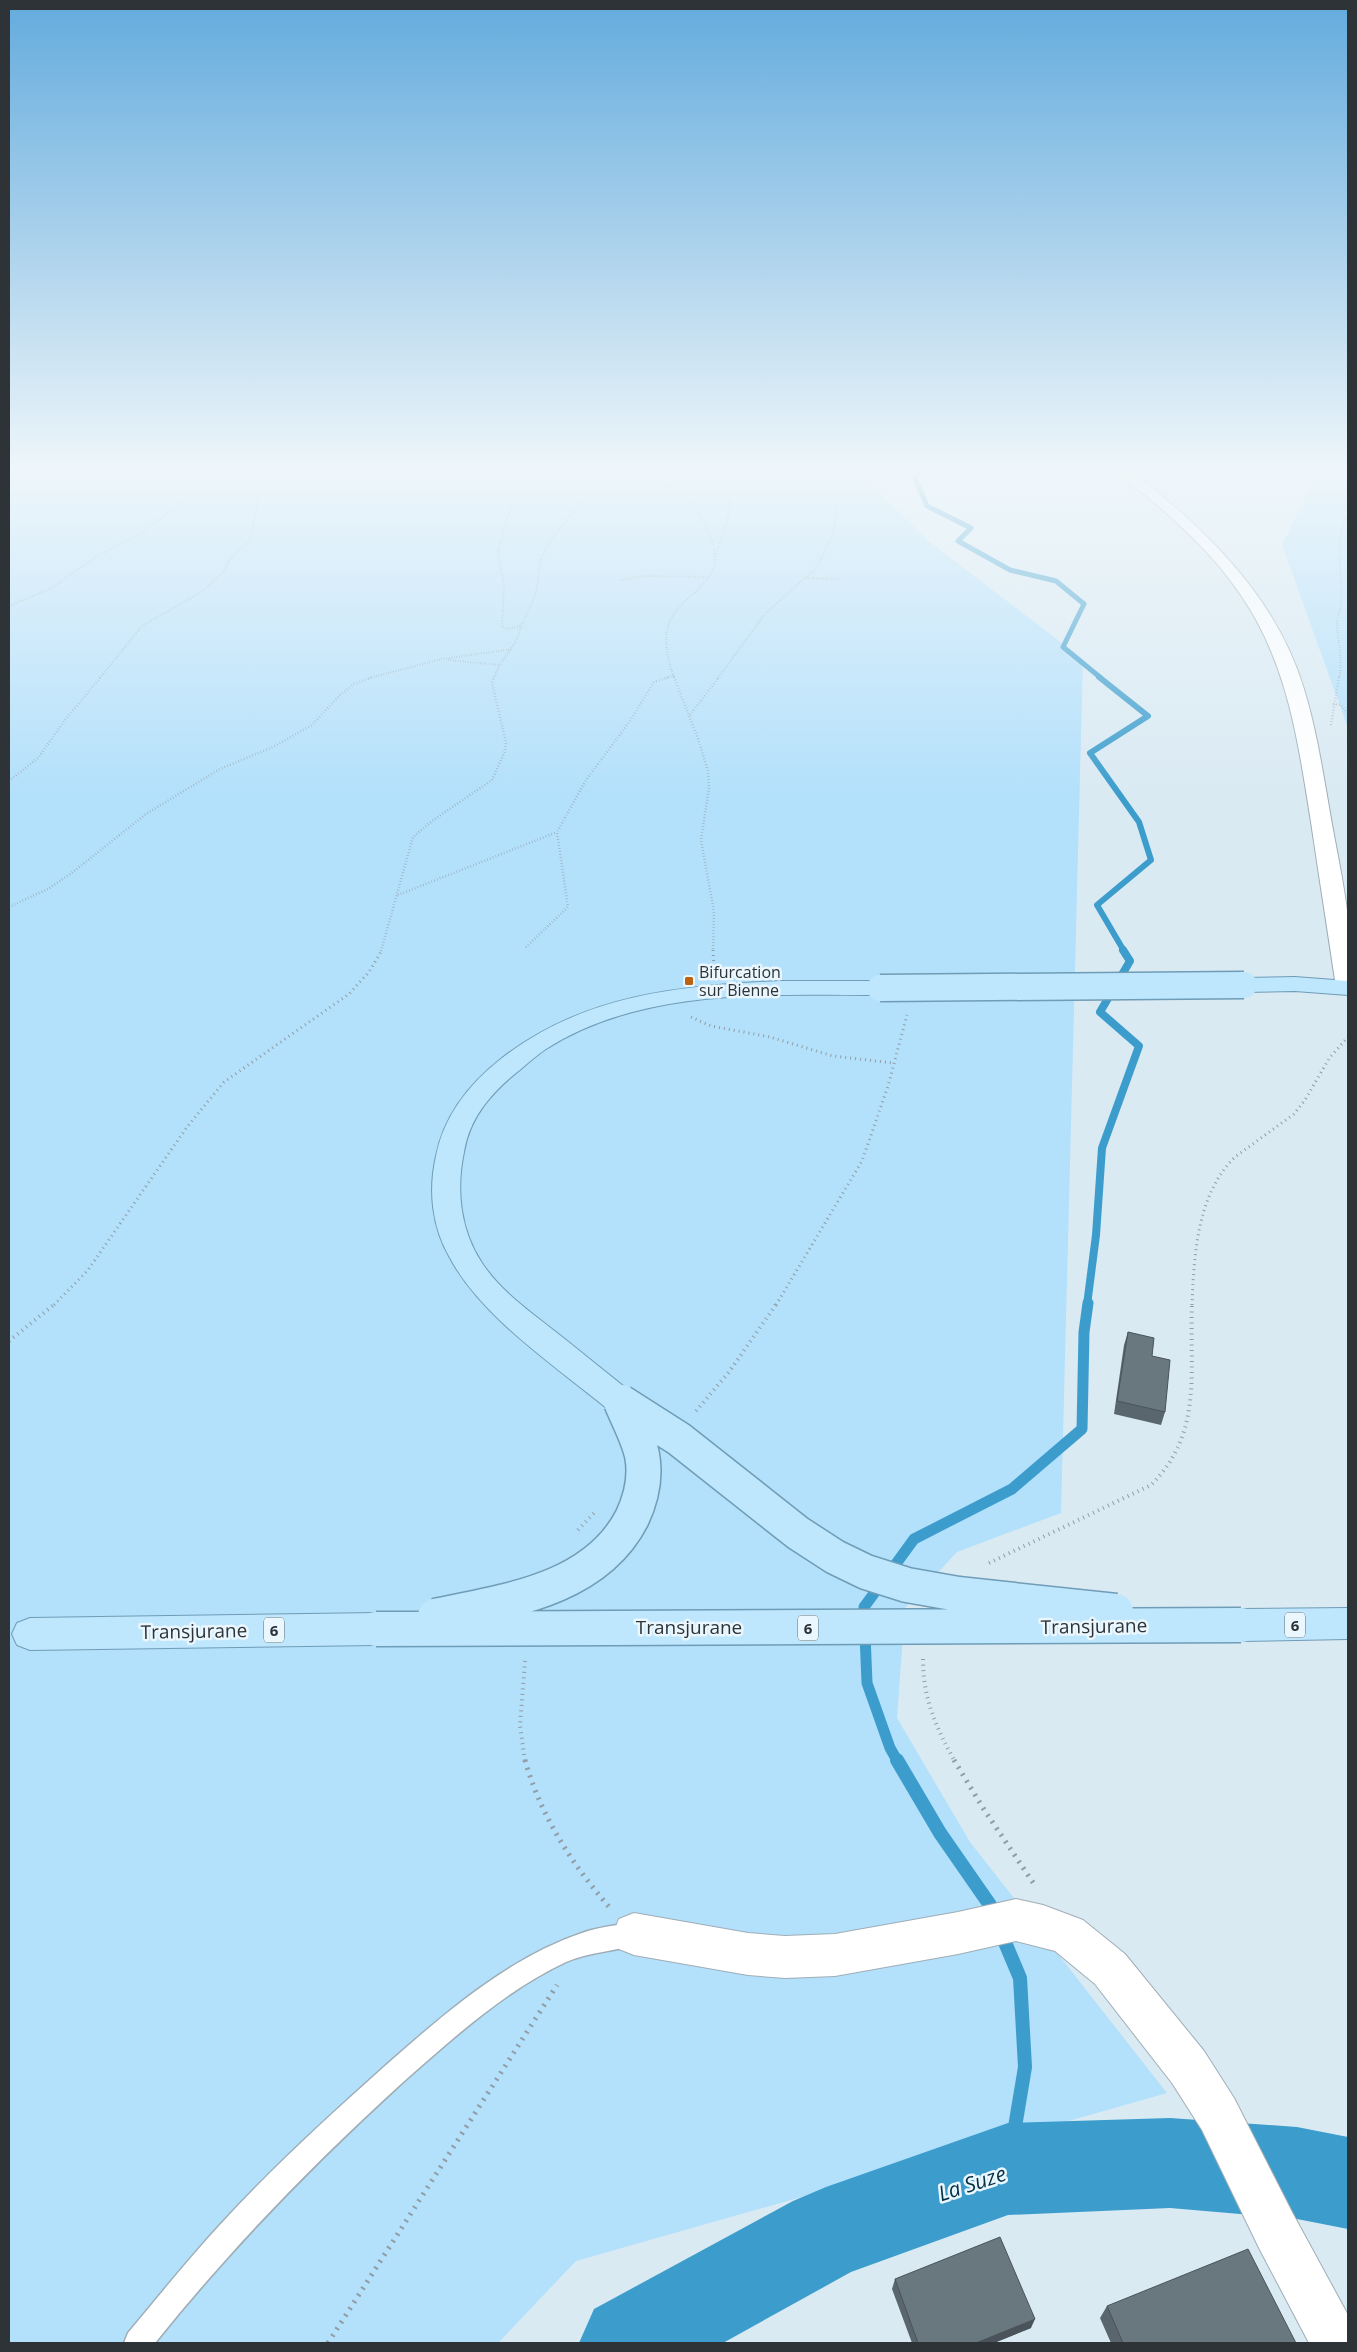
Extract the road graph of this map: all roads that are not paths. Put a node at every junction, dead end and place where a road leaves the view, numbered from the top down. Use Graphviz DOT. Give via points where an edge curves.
graph roads {
  1 [pos="1237,576"];
  2 [pos="1348,988"];
  3 [pos="621,1402"];
  4 [pos="1348,1624"];
  5 [pos="1241,1625"];
  6 [pos="376,1629"];
  7 [pos="30,1634"];
  8 [pos="634,1934"];
  9 [pos="138,2343"];
  10 [pos="1336,2343"];
  1 -- 2 [label="street" via="1250,592 1280,646 1298,696"];
  2 -- 3 [label="main road, bridge" via="1244,984 721,991 630,1006 576,1024 528,1050 488,1084 459,1124 446,1166 446,1211 465,1260 490,1293"];
  3 -- 5 [label="main road, bridge" via="679,1439 798,1533 866,1572 907,1585 958,1594"];
  3 -- 6 [label="main road, bridge" via="642,1455 643,1480 632,1519 610,1550 574,1577 542,1592"];
  4 -- 5 [label="main road, Transjurane / 6"];
  5 -- 6 [label="main road, Transjurane / 6, bridge"];
  6 -- 7 [label="main road, Transjurane / 6"];
  8 -- 9 [label="lane" via="583,1944 552,1958 516,1978 434,2040 363,2102 269,2193 205,2261"];
  8 -- 10 [label="street" via="748,1954 785,1957 835,1955 1016,1920 1068,1935 1110,1969 1188,2067 1218,2114"];
}
